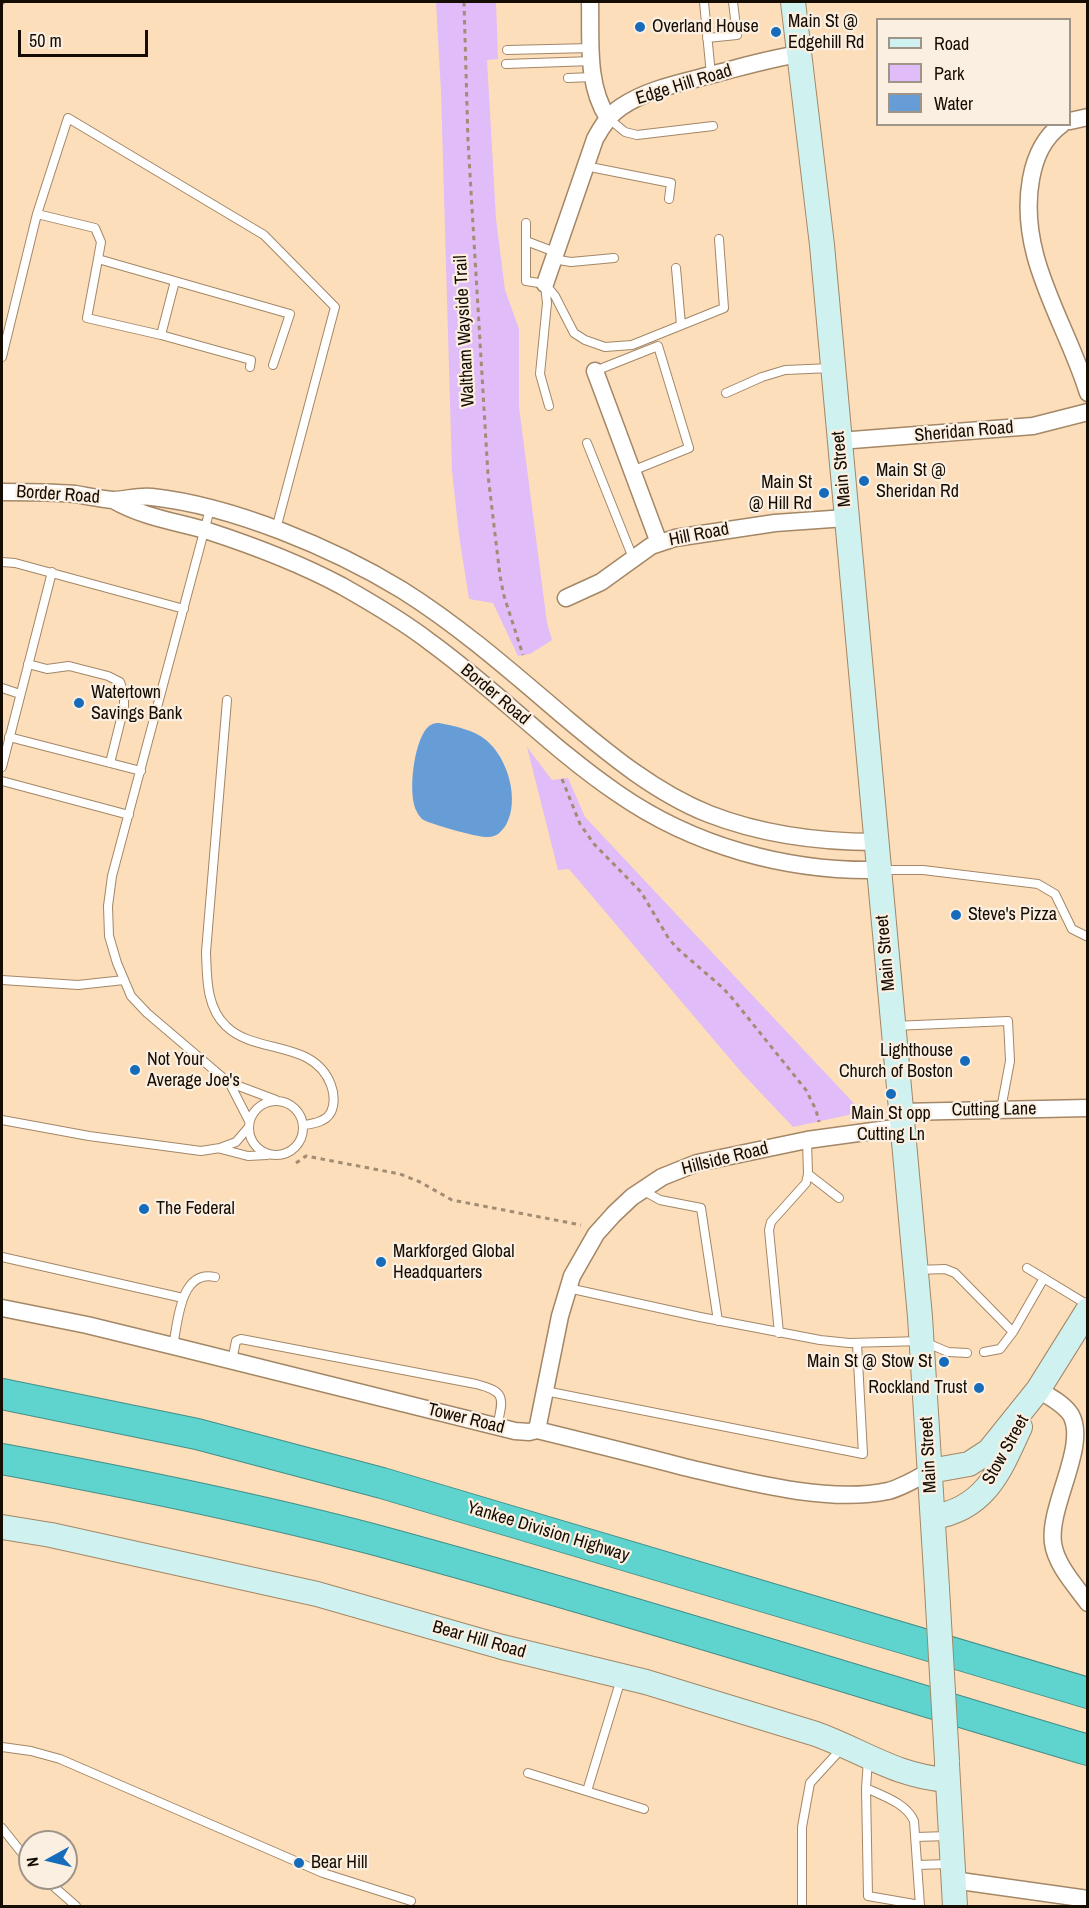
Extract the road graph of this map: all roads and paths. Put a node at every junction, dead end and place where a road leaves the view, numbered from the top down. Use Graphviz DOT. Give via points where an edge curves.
graph roads {
  1 [pos="464,2"];
  2 [pos="590,2"];
  3 [pos="704,2"];
  4 [pos="733,2"];
  5 [pos="793,2"];
  6 [pos="707,38"];
  7 [pos="507,50"];
  8 [pos="800,54"];
  9 [pos="592,62"];
  10 [pos="506,64"];
  11 [pos="711,75"];
  12 [pos="568,78"];
  13 [pos="1088,117"];
  14 [pos="608,118"];
  15 [pos="1071,121"];
  16 [pos="713,126"];
  17 [pos="1060,126"];
  18 [pos="585,166"];
  19 [pos="669,200"];
  20 [pos="37,214"];
  21 [pos="526,223"];
  22 [pos="719,240"];
  23 [pos="526,241"];
  24 [pos="554,256"];
  25 [pos="615,258"];
  26 [pos="98,259"];
  27 [pos="676,268"];
  28 [pos="175,281"];
  29 [pos="545,284"];
  30 [pos="681,325"];
  31 [pos="161,335"];
  32 [pos="2,357"];
  33 [pos="273,365"];
  34 [pos="250,367"];
  35 [pos="833,368"];
  36 [pos="595,371"];
  37 [pos="726,393"];
  38 [pos="1088,393"];
  39 [pos="549,406"];
  40 [pos="1088,412"];
  41 [pos="839,441"];
  42 [pos="587,443"];
  43 [pos="632,471"];
  44 [pos="2,492"];
  45 [pos="113,500"];
  46 [pos="210,509"];
  47 [pos="846,518"];
  48 [pos="276,530"];
  49 [pos="205,531"];
  50 [pos="659,543"];
  51 [pos="633,558"];
  52 [pos="2,562"];
  53 [pos="52,572"];
  54 [pos="566,598"];
  55 [pos="184,609"];
  56 [pos="523,655"];
  57 [pos="28,664"];
  58 [pos="2,688"];
  59 [pos="21,694"];
  60 [pos="227,700"];
  61 [pos="9,737"];
  62 [pos="110,763"];
  63 [pos="2,767"];
  64 [pos="141,771"];
  65 [pos="562,779"];
  66 [pos="2,781"];
  67 [pos="129,815"];
  68 [pos="876,842"];
  69 [pos="879,870"];
  70 [pos="1088,937"];
  71 [pos="2,980"];
  72 [pos="124,981"];
  73 [pos="893,1026"];
  74 [pos="228,1082"];
  75 [pos="276,1100"];
  76 [pos="1088,1108"];
  77 [pos="1000,1109"];
  78 [pos="816,1110"];
  79 [pos="902,1119"];
  80 [pos="2,1120"];
  81 [pos="249,1125"];
  82 [pos="303,1125"];
  83 [pos="807,1140"];
  84 [pos="220,1148"];
  85 [pos="270,1155"];
  86 [pos="296,1163"];
  87 [pos="808,1174"];
  88 [pos="642,1190"];
  89 [pos="839,1198"];
  90 [pos="587,1226"];
  91 [pos="2,1257"];
  92 [pos="1027,1268"];
  93 [pos="915,1270"];
  94 [pos="215,1277"];
  95 [pos="1044,1278"];
  96 [pos="568,1288"];
  97 [pos="183,1298"];
  98 [pos="2,1308"];
  99 [pos="1085,1319"];
  100 [pos="718,1321"];
  101 [pos="1013,1332"];
  102 [pos="779,1333"];
  103 [pos="922,1341"];
  104 [pos="857,1342"];
  105 [pos="173,1346"];
  106 [pos="984,1352"];
  107 [pos="967,1353"];
  108 [pos="232,1361"];
  109 [pos="1038,1390"];
  110 [pos="545,1391"];
  111 [pos="2,1394"];
  112 [pos="497,1427"];
  113 [pos="537,1430"];
  114 [pos="2,1459"];
  115 [pos="930,1471"];
  116 [pos="933,1517"];
  117 [pos="2,1527"];
  118 [pos="1088,1603"];
  119 [pos="622,1676"];
  120 [pos="1088,1693"];
  121 [pos="845,1745"];
  122 [pos="2,1747"];
  123 [pos="1088,1750"];
  124 [pos="869,1756"];
  125 [pos="947,1771"];
  126 [pos="528,1773"];
  127 [pos="866,1788"];
  128 [pos="587,1791"];
  129 [pos="644,1809"];
  130 [pos="2,1828"];
  131 [pos="951,1836"];
  132 [pos="916,1837"];
  133 [pos="18,1848"];
  134 [pos="917,1865"];
  135 [pos="953,1872"];
  136 [pos="58,1890"];
  137 [pos="1088,1899"];
  138 [pos="411,1901"];
  139 [pos="76,1906"];
  140 [pos="802,1906"];
  141 [pos="920,1906"];
  142 [pos="955,1906"];
  1 -- 56 [label="path, Waltham Wayside Trail" via="469,160 488,475 504,597"];
  2 -- 9 [label="street"];
  3 -- 6 [label="lane"];
  4 -- 6 [label="lane" via="737,35"];
  5 -- 8 [label="main road, Main Street"];
  6 -- 11 [label="lane"];
  7 -- 9 [label="lane"];
  8 -- 11 [label="street, Edge Hill Road"];
  8 -- 35 [label="main road, Main Street"];
  9 -- 10 [label="lane"];
  9 -- 12 [label="lane"];
  9 -- 14 [label="street" via="599,103"];
  11 -- 14 [label="street, Edge Hill Road" via="641,96"];
  13 -- 15 [label="street"];
  14 -- 16 [label="lane" via="625,132 637,135"];
  14 -- 18 [label="street, Edge Hill Road"];
  17 -- 38 [label="street" via="1045,140 1034,162 1028,216 1037,266"];
  18 -- 19 [label="lane" via="670,183"];
  18 -- 24 [label="street, Edge Hill Road"];
  20 -- 26 [label="lane" via="94,228 101,242"];
  20 -- 32 [label="lane"];
  20 -- 48 [label="lane" via="68,118 264,235 335,307"];
  21 -- 23 [label="lane"];
  22 -- 30 [label="lane" via="723,308"];
  23 -- 24 [label="lane"];
  23 -- 29 [label="lane" via="526,281"];
  24 -- 25 [label="lane" via="571,262"];
  24 -- 29 [label="street, Edge Hill Road"];
  26 -- 28 [label="lane"];
  26 -- 31 [label="lane" via="87,318"];
  27 -- 30 [label="lane"];
  28 -- 31 [label="lane"];
  28 -- 33 [label="lane" via="290,314"];
  29 -- 30 [label="lane" via="574,333 595,344 610,348 628,346"];
  29 -- 39 [label="lane" via="547,303 540,374"];
  31 -- 34 [label="lane" via="251,360"];
  35 -- 37 [label="lane" via="785,370"];
  35 -- 41 [label="main road, Main Street"];
  36 -- 43 [label="street"];
  36 -- 43 [label="lane" via="658,346 689,448"];
  40 -- 41 [label="street, Sheridan Road" via="1033,426"];
  41 -- 47 [label="main road, Main Street"];
  42 -- 51 [label="lane"];
  43 -- 50 [label="street"];
  44 -- 45 [label="street, Border Road" via="58,493"];
  45 -- 46 [label="street, Border Road" via="153,497"];
  45 -- 49 [label="street, Border Road" via="141,514"];
  46 -- 48 [label="street, Border Road"];
  46 -- 49 [label="lane"];
  47 -- 50 [label="street, Hill Road" via="699,533"];
  47 -- 68 [label="main road, Main Street"];
  48 -- 68 [label="street, Border Road" via="344,559 410,596 463,633 618,760 677,798 706,813 764,831 822,840"];
  49 -- 55 [label="lane"];
  49 -- 69 [label="street, Border Road" via="307,568 407,625 582,767 674,827 772,860 837,870"];
  50 -- 51 [label="street, Hill Road"];
  51 -- 54 [label="street, Hill Road" via="602,582"];
  52 -- 53 [label="lane"];
  53 -- 55 [label="lane"];
  53 -- 57 [label="lane"];
  55 -- 64 [label="lane"];
  57 -- 59 [label="lane"];
  57 -- 62 [label="lane" via="46,669 69,666 120,682 124,707"];
  58 -- 59 [label="lane"];
  59 -- 61 [label="lane"];
  60 -- 82 [label="lane" via="206,952 209,992 226,1027 299,1054 320,1066 334,1094 331,1112 321,1122"];
  61 -- 62 [label="lane"];
  61 -- 63 [label="lane"];
  62 -- 64 [label="lane"];
  64 -- 67 [label="lane"];
  65 -- 78 [label="path" via="575,813 594,844 641,892 669,939 728,993 806,1090"];
  66 -- 67 [label="lane"];
  67 -- 72 [label="lane" via="108,906 109,936"];
  68 -- 69 [label="main road, Main Street"];
  69 -- 70 [label="lane" via="923,870 1038,884 1055,894 1072,929"];
  69 -- 73 [label="main road, Main Street"];
  71 -- 72 [label="lane" via="78,985"];
  72 -- 74 [label="lane" via="131,996 147,1013"];
  73 -- 77 [label="lane" via="1008,1021 1010,1061"];
  73 -- 79 [label="main road, Main Street"];
  74 -- 75 [label="lane"];
  74 -- 81 [label="lane"];
  75 -- 81 [label="lane" via="256,1108"];
  75 -- 82 [label="lane" via="295,1108"];
  76 -- 77 [label="street, Cutting Lane"];
  77 -- 79 [label="street, Cutting Lane"];
  79 -- 83 [label="street, Hillside Road"];
  79 -- 93 [label="main road, Main Street"];
  80 -- 84 [label="lane" via="194,1151"];
  81 -- 84 [label="lane" via="236,1142"];
  81 -- 85 [label="lane" via="254,1145"];
  82 -- 85 [label="lane" via="295,1148"];
  83 -- 87 [label="lane"];
  83 -- 88 [label="street, Hillside Road" via="698,1163"];
  84 -- 85 [label="lane" via="248,1156"];
  86 -- 90 [label="path" via="306,1156 400,1174 452,1200"];
  87 -- 89 [label="lane"];
  87 -- 102 [label="lane" via="806,1183 771,1222 769,1230"];
  88 -- 96 [label="street, Hillside Road" via="596,1234"];
  88 -- 100 [label="lane" via="660,1200 701,1208"];
  91 -- 97 [label="lane"];
  92 -- 95 [label="lane"];
  93 -- 101 [label="lane" via="945,1269 955,1273"];
  93 -- 103 [label="main road, Main Street"];
  94 -- 97 [label="lane" via="204,1275 195,1279"];
  95 -- 99 [label="lane"];
  95 -- 101 [label="lane"];
  96 -- 100 [label="lane"];
  96 -- 110 [label="street, Hillside Road"];
  97 -- 105 [label="lane"];
  98 -- 105 [label="street, Tower Road"];
  99 -- 109 [label="main road, Stow Street"];
  100 -- 102 [label="lane"];
  101 -- 106 [label="lane" via="1000,1349"];
  102 -- 104 [label="lane"];
  103 -- 104 [label="lane"];
  103 -- 107 [label="lane" via="948,1352"];
  103 -- 115 [label="main road, Main Street"];
  104 -- 110 [label="lane" via="863,1454"];
  105 -- 108 [label="street, Tower Road"];
  108 -- 112 [label="street, Tower Road"];
  108 -- 112 [label="lane" via="236,1341 244,1339 482,1386 494,1389 500,1396"];
  109 -- 115 [label="main road, Stow Street" via="982,1457 969,1464"];
  109 -- 116 [label="main road, Stow Street" via="989,1485 964,1508"];
  109 -- 118 [label="street" via="1059,1404 1073,1422 1074,1445 1053,1524 1053,1544 1059,1560"];
  110 -- 113 [label="street, Hillside Road"];
  111 -- 120 [label="highway, Yankee Division Highway" via="187,1432 320,1466"];
  112 -- 113 [label="street, Tower Road"];
  113 -- 115 [label="street, Tower Road" via="738,1480 800,1491 876,1493 905,1485"];
  114 -- 123 [label="highway" via="184,1494 370,1539"];
  115 -- 116 [label="main road, Main Street"];
  116 -- 125 [label="main road, Main Street, bridge"];
  117 -- 119 [label="main road, Bear Hill Road" via="309,1592 502,1647"];
  119 -- 121 [label="main road, Bear Hill Road"];
  119 -- 128 [label="lane"];
  121 -- 124 [label="main road, Bear Hill Road"];
  121 -- 140 [label="lane" via="810,1782 802,1827"];
  122 -- 138 [label="lane" via="60,1759 323,1873"];
  124 -- 125 [label="main road, Bear Hill Road" via="908,1774"];
  124 -- 127 [label="lane"];
  125 -- 131 [label="main road, Main Street"];
  126 -- 128 [label="lane"];
  127 -- 132 [label="lane" via="908,1810"];
  127 -- 141 [label="lane" via="868,1896"];
  128 -- 129 [label="lane"];
  130 -- 133 [label="lane"];
  131 -- 132 [label="lane"];
  131 -- 135 [label="main road, Main Street"];
  132 -- 134 [label="lane"];
  134 -- 135 [label="lane"];
  134 -- 141 [label="lane"];
  135 -- 137 [label="street"];
  135 -- 142 [label="main road, Main Street"];
  136 -- 139 [label="lane"];
}
